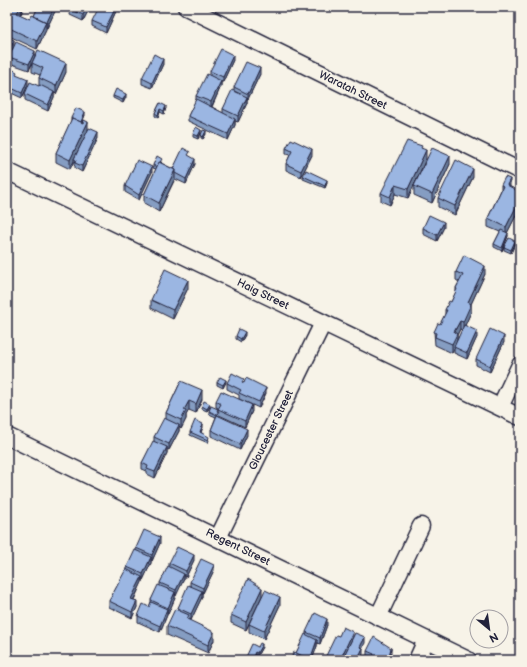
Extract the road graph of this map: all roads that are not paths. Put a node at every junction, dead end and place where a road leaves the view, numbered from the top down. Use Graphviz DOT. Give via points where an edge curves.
graph roads {
  1 [pos="186,7"];
  2 [pos="7,171"];
  3 [pos="520,171"];
  4 [pos="323,323"];
  5 [pos="520,364"];
  6 [pos="500,407"];
  7 [pos="520,417"];
  8 [pos="7,436"];
  9 [pos="421,526"];
  10 [pos="218,538"];
  11 [pos="378,617"];
  12 [pos="426,640"];
  13 [pos="417,660"];
  14 [pos="468,660"];
  1 -- 3 [label="street, Waratah Street"];
  2 -- 4 [label="street, Haig Street"];
  4 -- 6 [label="street, Haig Street"];
  4 -- 10 [label="street, Gloucester Street"];
  5 -- 6 [label="street"];
  6 -- 7 [label="street, Haig Street"];
  8 -- 10 [label="street, Regent Street"];
  9 -- 11 [label="street"];
  10 -- 11 [label="street, Regent Street"];
  11 -- 12 [label="street, Regent Street"];
  12 -- 13 [label="street"];
  12 -- 14 [label="street, Regent Street"];
}
